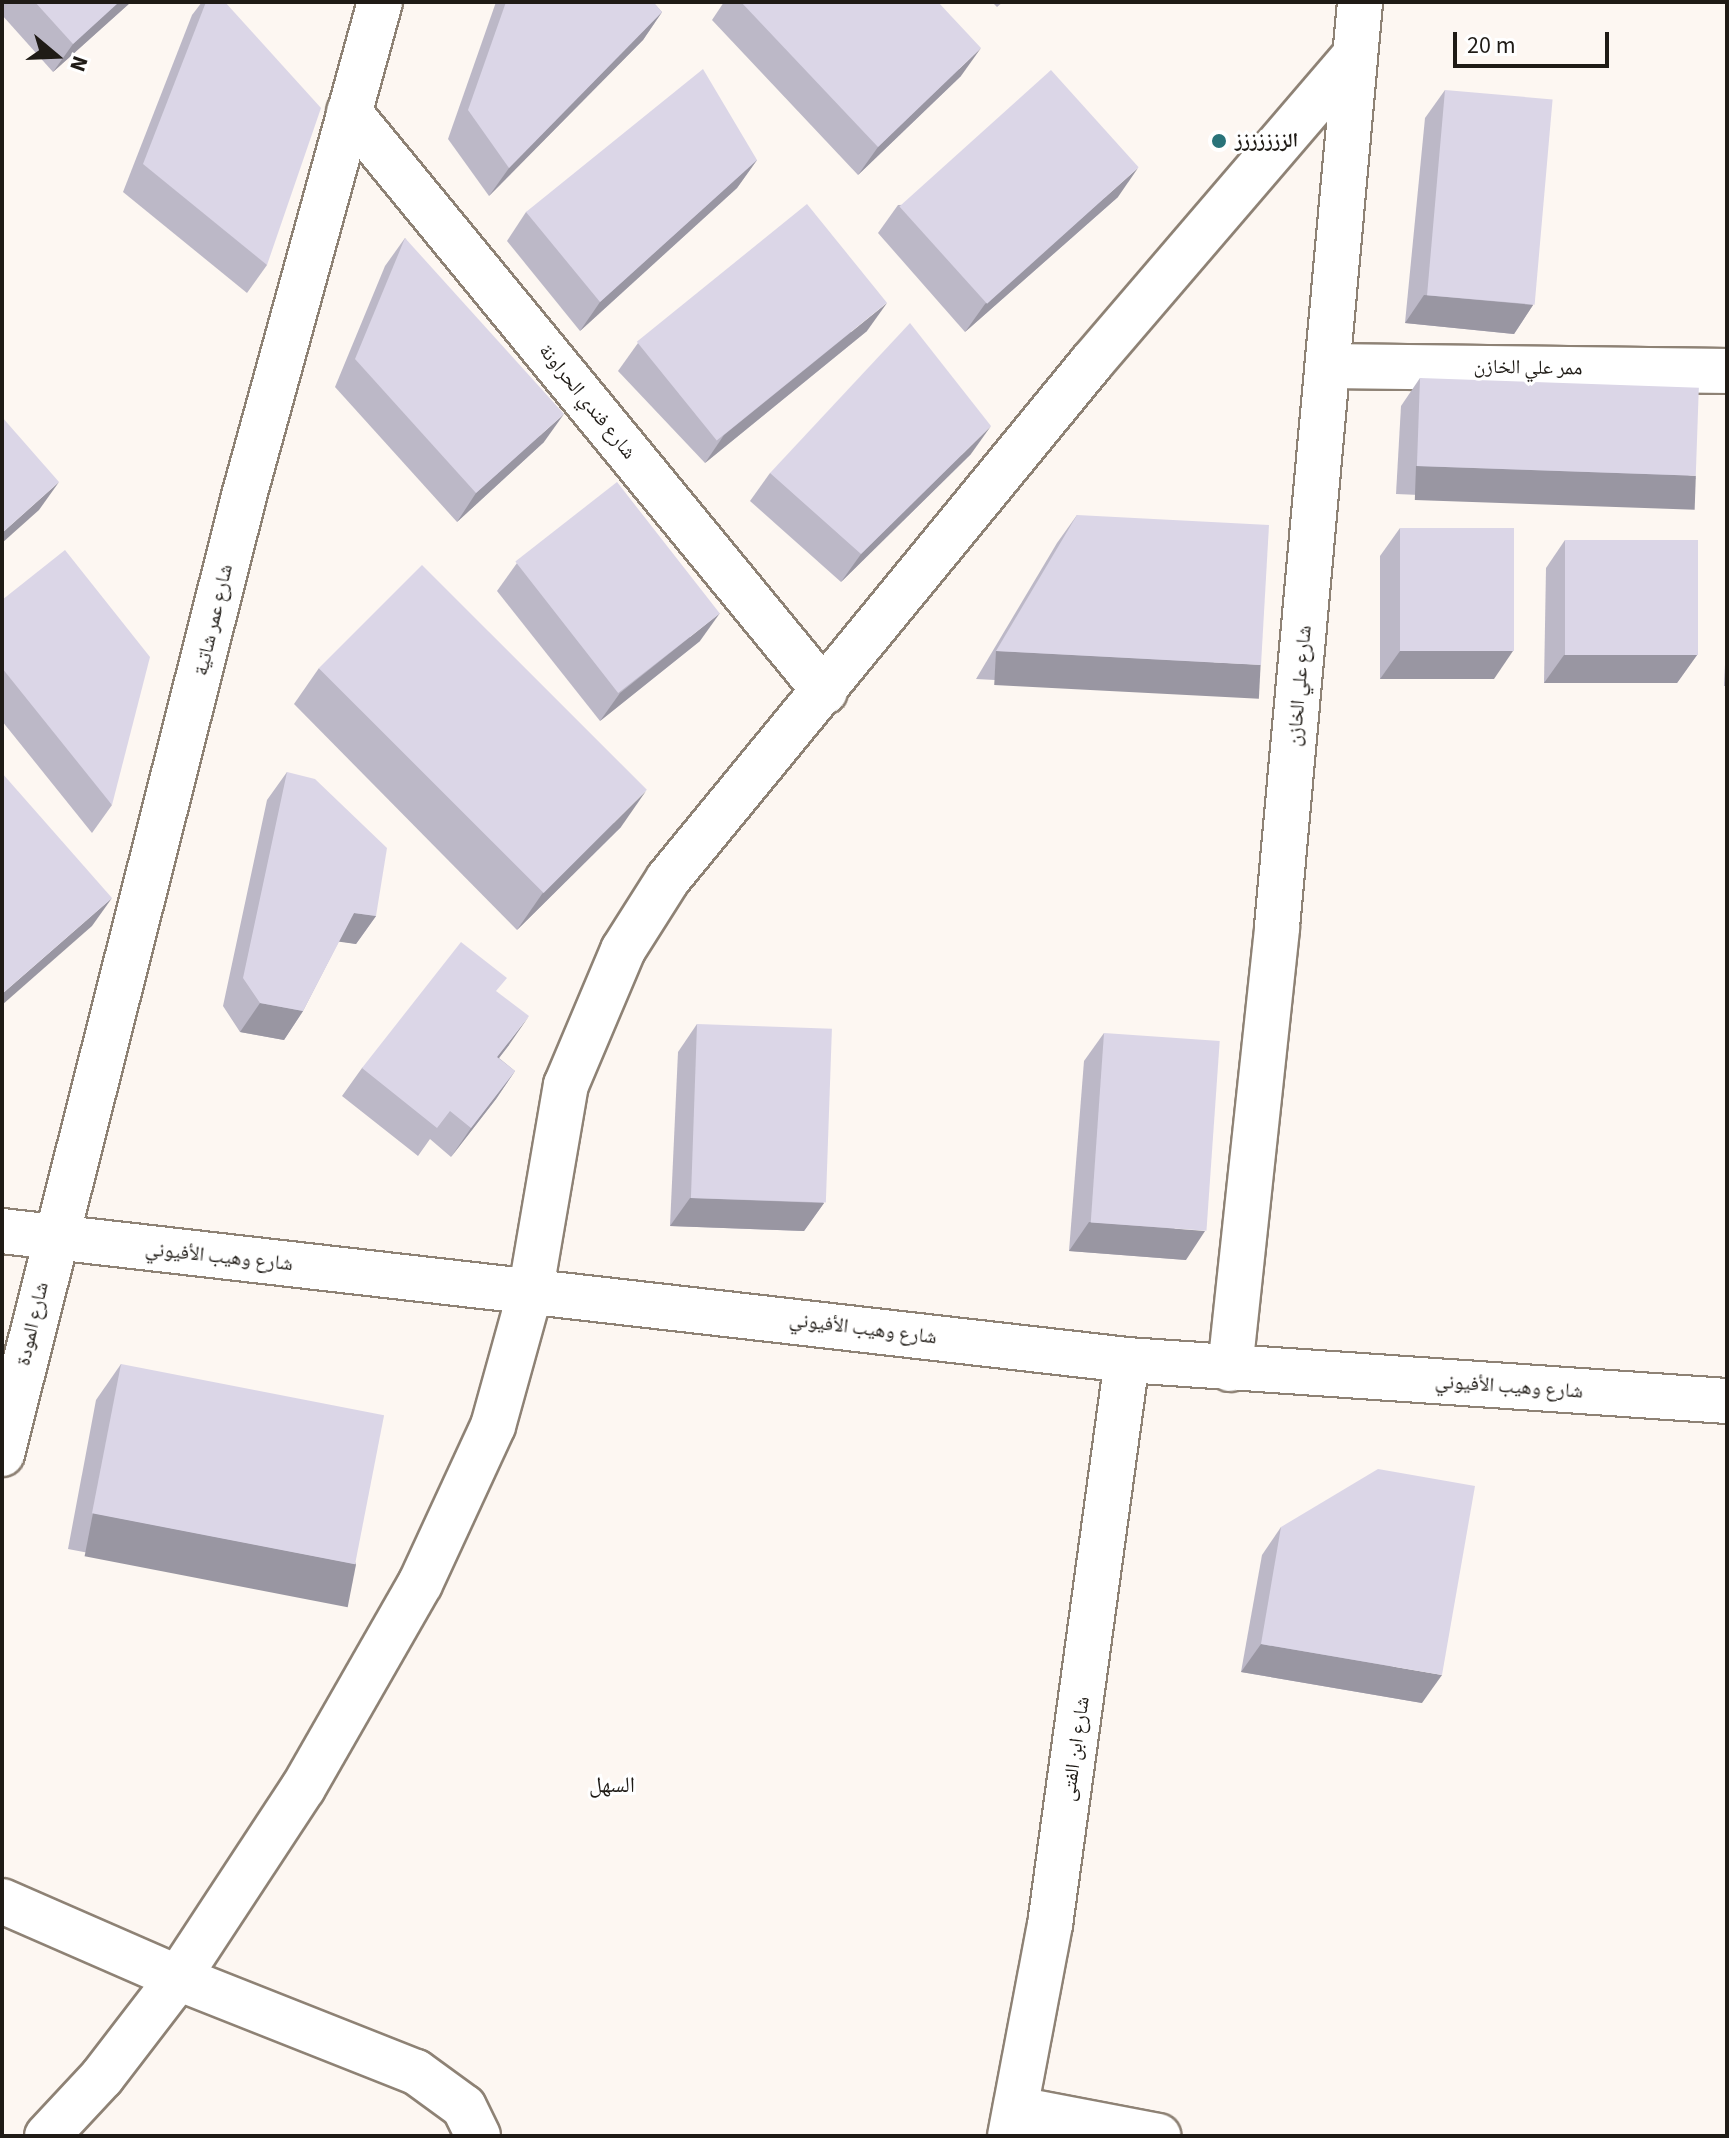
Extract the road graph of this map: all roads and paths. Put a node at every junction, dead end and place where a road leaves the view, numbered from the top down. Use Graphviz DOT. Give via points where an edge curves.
graph roads {
  1 [pos="380,2"];
  2 [pos="1360,2"];
  3 [pos="1353,58"];
  4 [pos="349,112"];
  5 [pos="1329,366"];
  6 [pos="1727,371"];
  7 [pos="825,692"];
  8 [pos="2,1231"];
  9 [pos="53,1240"];
  10 [pos="531,1289"];
  11 [pos="1127,1360"];
  12 [pos="1230,1369"];
  13 [pos="1727,1401"];
  14 [pos="2,1454"];
  15 [pos="2,1901"];
  16 [pos="178,1978"];
  17 [pos="1014,2123"];
  18 [pos="47,2136"];
  19 [pos="478,2136"];
  20 [pos="1158,2136"];
  1 -- 4 [label="street, شارع عمر شاتية"];
  2 -- 3 [label="street, شارع علي الخازن"];
  3 -- 5 [label="street, شارع علي الخازن"];
  3 -- 7 [label="street" via="1092,362"];
  4 -- 7 [label="street, شارع فندي الحراونة"];
  4 -- 9 [label="street, شارع عمر شاتية" via="244,496"];
  5 -- 6 [label="street, ممر علي الخازن"];
  5 -- 12 [label="street, شارع علي الخازن"];
  7 -- 10 [label="street" via="668,879 623,950 566,1085"];
  8 -- 9 [label="street, شارع وهيب الأفيوني"];
  9 -- 10 [label="street, شارع وهيب الأفيوني"];
  9 -- 14 [label="street, شارع المودة"];
  10 -- 11 [label="street, شارع وهيب الأفيوني"];
  10 -- 16 [label="street" via="493,1426 420,1584 303,1788"];
  11 -- 12 [label="street, شارع وهيب الأفيوني"];
  11 -- 17 [label="street, شارع ابن الفتى" via="1073,1773"];
  12 -- 13 [label="street, شارع وهيب الأفيوني"];
  15 -- 16 [label="street"];
  16 -- 18 [label="street" via="102,2077"];
  16 -- 19 [label="street" via="416,2072 464,2107"];
  17 -- 20 [label="street"];
}
